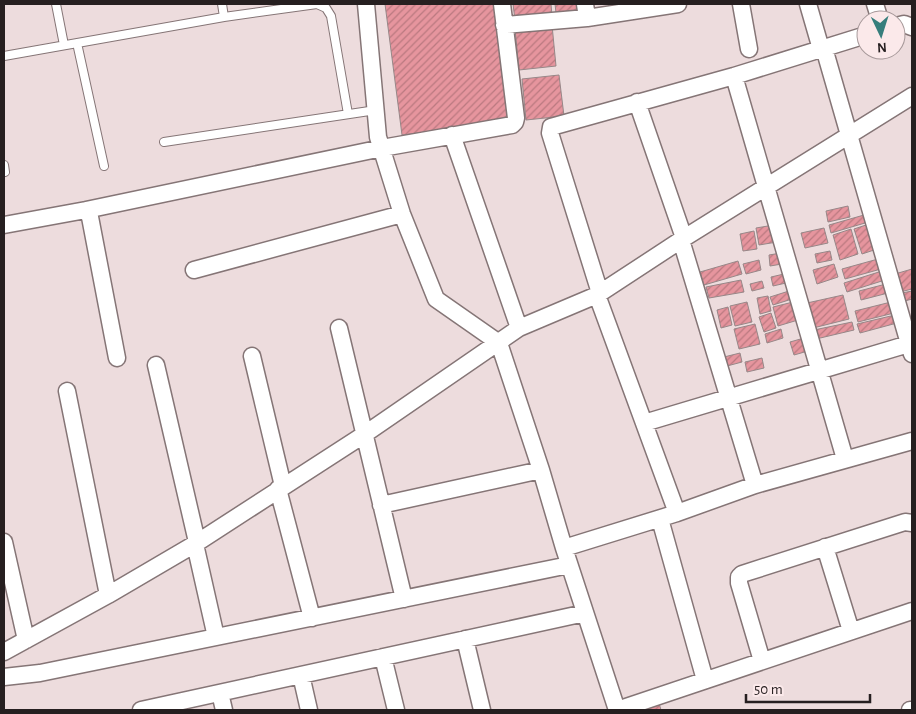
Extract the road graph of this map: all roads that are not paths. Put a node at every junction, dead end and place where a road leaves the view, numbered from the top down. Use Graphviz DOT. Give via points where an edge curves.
graph roads {
  1 [pos="56,4"];
  2 [pos="222,4"];
  3 [pos="317,4"];
  4 [pos="366,4"];
  5 [pos="502,4"];
  6 [pos="741,4"];
  7 [pos="808,4"];
  8 [pos="670,5"];
  9 [pos="586,11"];
  10 [pos="224,17"];
  11 [pos="504,25"];
  12 [pos="856,38"];
  13 [pos="77,43"];
  14 [pos="64,45"];
  15 [pos="749,49"];
  16 [pos="823,49"];
  17 [pos="4,56"];
  18 [pos="734,76"];
  19 [pos="912,96"];
  20 [pos="637,102"];
  21 [pos="376,110"];
  22 [pos="348,114"];
  23 [pos="850,133"];
  24 [pos="452,136"];
  25 [pos="164,142"];
  26 [pos="382,148"];
  27 [pos="104,166"];
  28 [pos="767,186"];
  29 [pos="86,210"];
  30 [pos="402,214"];
  31 [pos="4,225"];
  32 [pos="682,239"];
  33 [pos="194,270"];
  34 [pos="599,294"];
  35 [pos="339,328"];
  36 [pos="519,328"];
  37 [pos="499,343"];
  38 [pos="911,347"];
  39 [pos="252,356"];
  40 [pos="117,358"];
  41 [pos="156,365"];
  42 [pos="820,370"];
  43 [pos="67,391"];
  44 [pos="729,398"];
  45 [pos="644,423"];
  46 [pos="366,434"];
  47 [pos="912,441"];
  48 [pos="845,459"];
  49 [pos="542,470"];
  50 [pos="755,485"];
  51 [pos="281,487"];
  52 [pos="381,505"];
  53 [pos="677,514"];
  54 [pos="660,519"];
  55 [pos="912,523"];
  56 [pos="4,542"];
  57 [pos="196,543"];
  58 [pos="826,547"];
  59 [pos="564,548"];
  60 [pos="569,565"];
  61 [pos="108,594"];
  62 [pos="404,599"];
  63 [pos="912,611"];
  64 [pos="584,613"];
  65 [pos="312,618"];
  66 [pos="851,631"];
  67 [pos="216,637"];
  68 [pos="465,639"];
  69 [pos="26,640"];
  70 [pos="4,652"];
  71 [pos="383,657"];
  72 [pos="762,661"];
  73 [pos="301,675"];
  74 [pos="4,677"];
  75 [pos="705,680"];
  76 [pos="220,693"];
  77 [pos="141,710"];
  78 [pos="224,710"];
  79 [pos="309,710"];
  80 [pos="396,710"];
  81 [pos="482,710"];
  82 [pos="617,710"];
  1 -- 14 [label="lane"];
  2 -- 10 [label="lane"];
  3 -- 10 [label="lane"];
  3 -- 22 [label="lane" via="326,8 331,16"];
  4 -- 21 [label="street"];
  5 -- 11 [label="street"];
  6 -- 15 [label="street"];
  7 -- 16 [label="street"];
  8 -- 9 [label="street"];
  9 -- 11 [label="street"];
  10 -- 13 [label="lane"];
  11 -- 24 [label="street" via="515,122"];
  12 -- 16 [label="street"];
  13 -- 14 [label="lane"];
  13 -- 27 [label="lane"];
  14 -- 17 [label="lane"];
  16 -- 18 [label="street"];
  16 -- 23 [label="street"];
  18 -- 20 [label="street"];
  18 -- 28 [label="street"];
  19 -- 23 [label="street"];
  20 -- 32 [label="street"];
  20 -- 34 [label="street" via="553,125 550,130"];
  21 -- 22 [label="lane"];
  21 -- 26 [label="street"];
  22 -- 25 [label="lane"];
  23 -- 28 [label="street"];
  23 -- 38 [label="street"];
  24 -- 26 [label="street"];
  24 -- 36 [label="street"];
  26 -- 29 [label="street"];
  26 -- 30 [label="street"];
  28 -- 32 [label="street"];
  28 -- 42 [label="street"];
  29 -- 31 [label="street"];
  29 -- 40 [label="street"];
  30 -- 33 [label="street"];
  30 -- 37 [label="street" via="436,298"];
  32 -- 34 [label="street"];
  32 -- 44 [label="street"];
  34 -- 36 [label="street"];
  34 -- 45 [label="street"];
  35 -- 46 [label="street"];
  36 -- 37 [label="street"];
  37 -- 46 [label="street"];
  37 -- 49 [label="street"];
  38 -- 42 [label="street"];
  39 -- 51 [label="street"];
  41 -- 57 [label="street"];
  42 -- 44 [label="street"];
  42 -- 48 [label="street"];
  43 -- 61 [label="street"];
  44 -- 45 [label="street"];
  44 -- 50 [label="street"];
  45 -- 53 [label="street"];
  46 -- 51 [label="street"];
  46 -- 52 [label="street"];
  47 -- 48 [label="street"];
  48 -- 50 [label="street"];
  49 -- 52 [label="street"];
  49 -- 59 [label="street"];
  50 -- 53 [label="street"];
  51 -- 57 [label="street"];
  51 -- 65 [label="street"];
  52 -- 62 [label="street"];
  53 -- 54 [label="street"];
  54 -- 59 [label="street"];
  54 -- 75 [label="street"];
  55 -- 58 [label="street" via="905,522"];
  56 -- 69 [label="street"];
  57 -- 61 [label="street"];
  57 -- 67 [label="street"];
  58 -- 66 [label="street"];
  58 -- 72 [label="street" via="739,577"];
  59 -- 60 [label="street"];
  60 -- 62 [label="street"];
  60 -- 64 [label="street"];
  61 -- 69 [label="street"];
  62 -- 65 [label="street"];
  63 -- 66 [label="street"];
  64 -- 68 [label="street"];
  64 -- 82 [label="street"];
  65 -- 67 [label="street"];
  66 -- 72 [label="street"];
  67 -- 74 [label="street" via="40,673"];
  68 -- 71 [label="street"];
  68 -- 81 [label="street"];
  69 -- 70 [label="street"];
  71 -- 73 [label="street"];
  71 -- 80 [label="street"];
  72 -- 75 [label="street"];
  73 -- 76 [label="street"];
  73 -- 79 [label="street"];
  75 -- 82 [label="street"];
  76 -- 77 [label="street"];
  76 -- 78 [label="street"];
}
